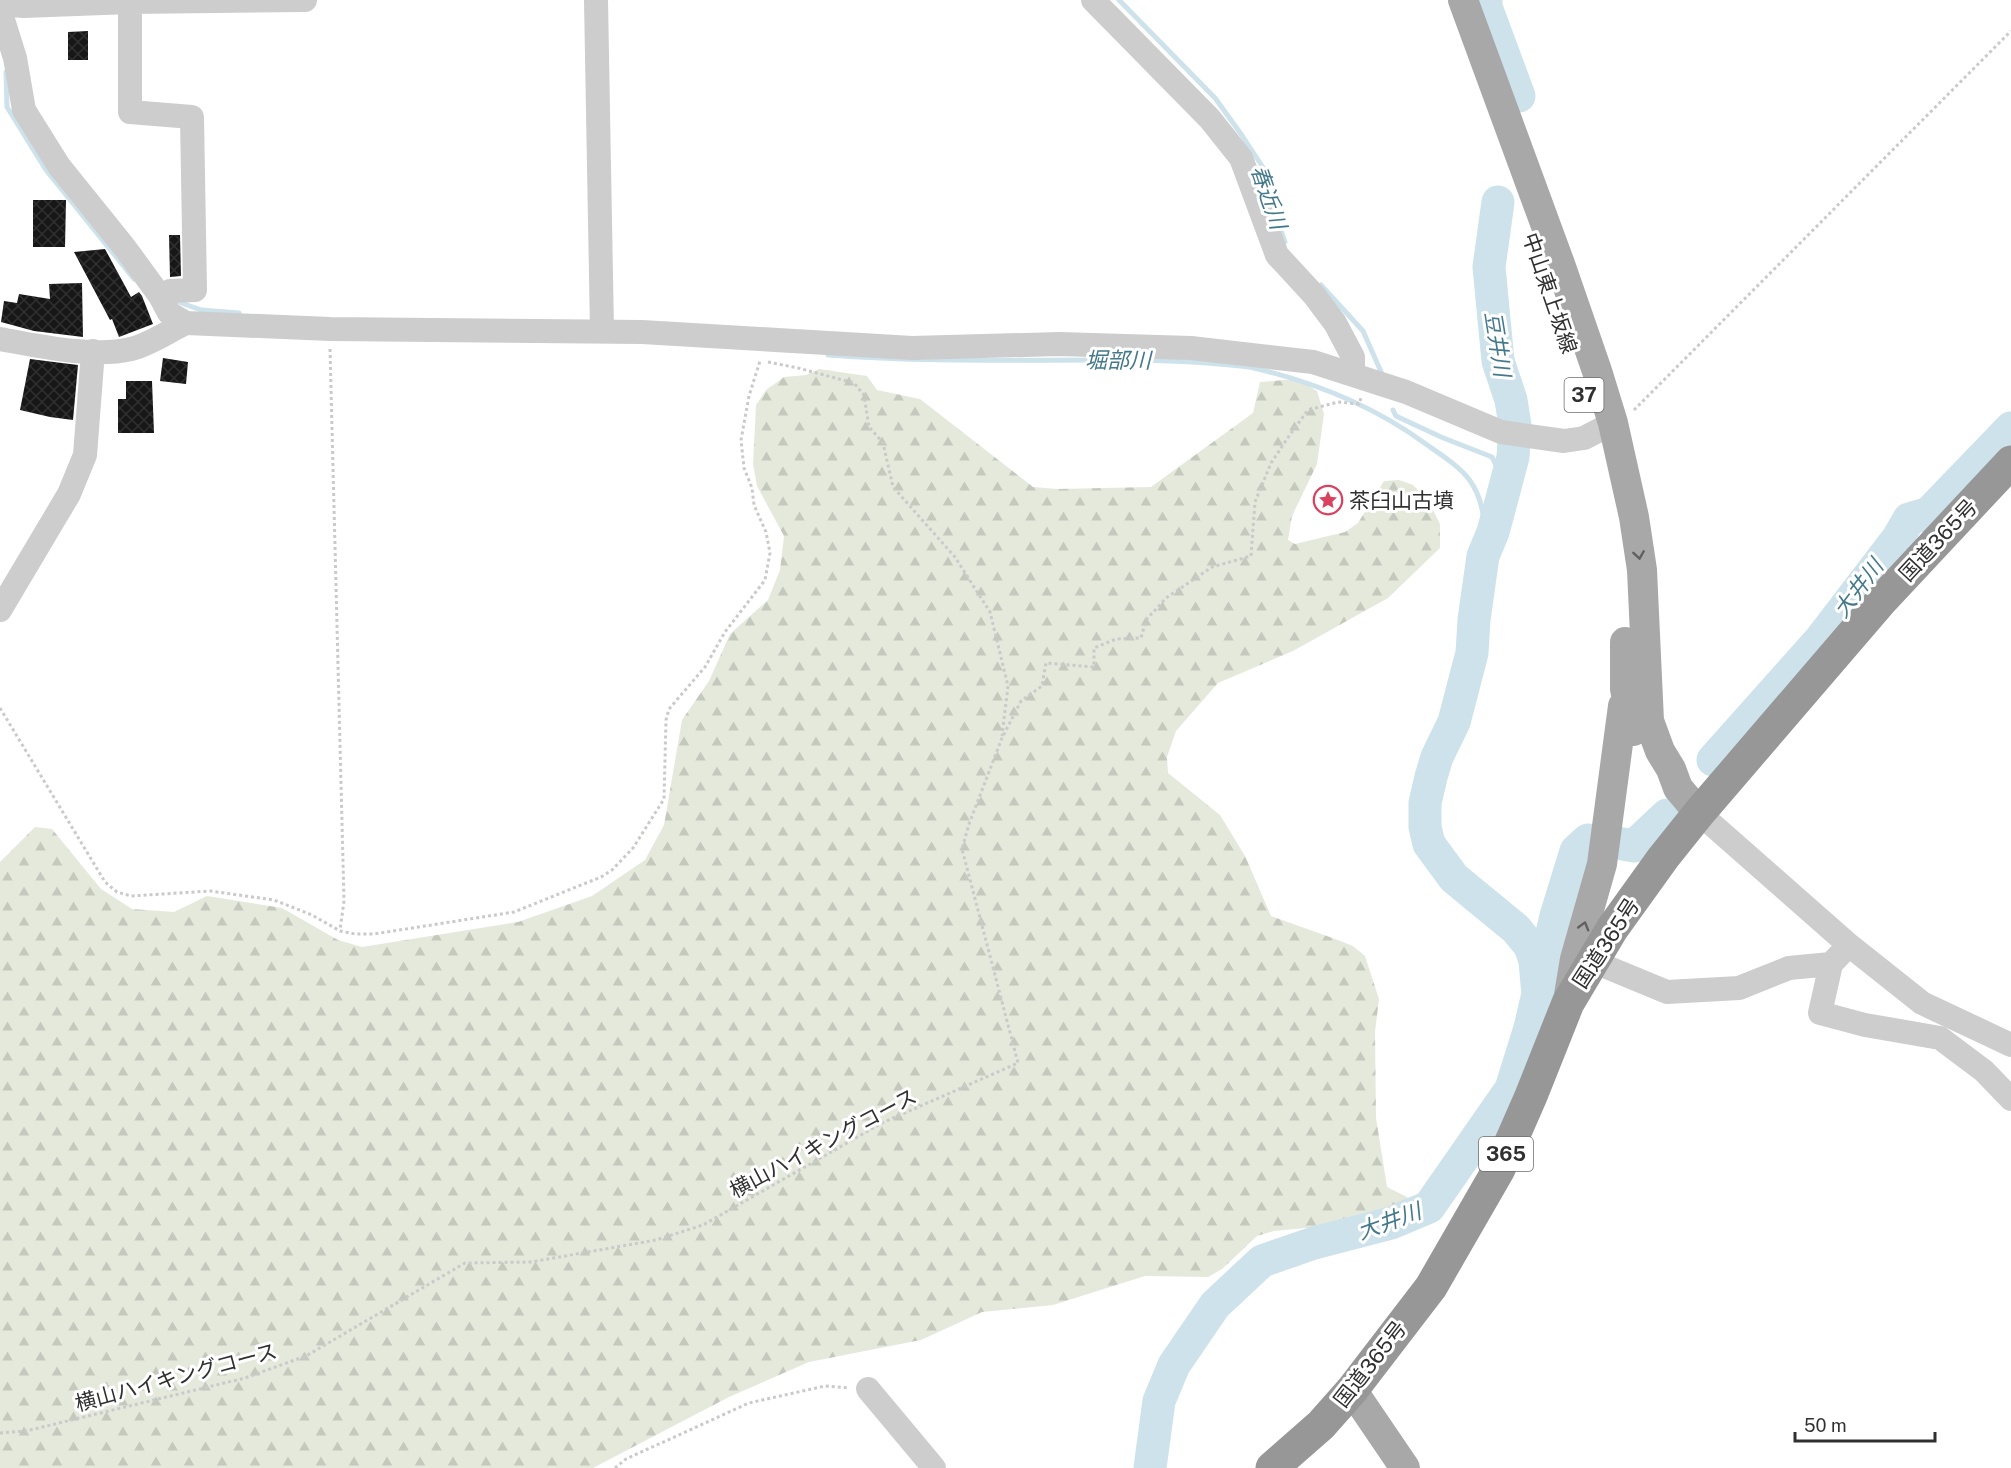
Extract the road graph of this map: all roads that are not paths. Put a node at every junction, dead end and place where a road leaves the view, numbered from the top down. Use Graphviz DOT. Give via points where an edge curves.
graph roads {
  1 [pos="305,0"];
  2 [pos="596,0"];
  3 [pos="1093,0"];
  4 [pos="1443,0"];
  5 [pos="1463,0"];
  6 [pos="130,1"];
  7 [pos="0,4"];
  8 [pos="0,10"];
  9 [pos="160,296"];
  10 [pos="186,323"];
  11 [pos="602,331"];
  12 [pos="0,339"];
  13 [pos="93,351"];
  14 [pos="1359,377"];
  15 [pos="1604,428"];
  16 [pos="2011,462"];
  17 [pos="0,610"];
  18 [pos="1625,689"];
  19 [pos="1678,788"];
  20 [pos="1700,813"];
  21 [pos="1850,945"];
  22 [pos="1594,959"];
  23 [pos="1831,964"];
  24 [pos="1568,1004"];
  25 [pos="2011,1046"];
  26 [pos="2011,1099"];
  27 [pos="868,1389"];
  28 [pos="1352,1390"];
  29 [pos="934,1468"];
  30 [pos="1272,1468"];
  31 [pos="1405,1468"];
  1 -- 6 [label="street"];
  2 -- 11 [label="street"];
  3 -- 14 [label="street" via="1210,120 1241,158 1277,255 1335,323"];
  4 -- 15 [label="main road, 中山東上坂線 / 37" via="1579,375"];
  5 -- 15 [label="main road, 中山東上坂線 / 37" via="1597,371"];
  6 -- 7 [label="street"];
  6 -- 9 [label="street" via="130,112 192,117 195,290 170,291"];
  8 -- 9 [label="street" via="15,58 24,110 59,166"];
  9 -- 10 [label="street" via="169,313"];
  10 -- 11 [label="street" via="330,329"];
  10 -- 13 [label="street" via="134,349"];
  11 -- 14 [label="street" via="912,348 1059,344 1191,348 1248,363 1313,362"];
  12 -- 13 [label="street"];
  13 -- 17 [label="street" via="85,455 69,494"];
  14 -- 15 [label="street" via="1407,392 1501,432 1564,441 1584,438"];
  15 -- 18 [label="main road, 中山東上坂線 / 37" via="1622,573"];
  15 -- 19 [label="main road, 中山東上坂線 / 37, one-way" via="1634,517 1642,570 1648,721"];
  16 -- 20 [label="highway, 国道365号 / 365" via="1881,601"];
  18 -- 19 [label="main road, 中山東上坂線 / 37" via="1629,719 1644,760 1656,779"];
  24 -- 18 [label="main road, one-way" via="1575,959 1602,864"];
  19 -- 20 [label="main road, 中山東上坂線 / 37"];
  20 -- 21 [label="street"];
  20 -- 22 [label="highway, 国道365号 / 365" via="1657,867"];
  21 -- 23 [label="street"];
  21 -- 25 [label="street" via="1922,1003"];
  22 -- 23 [label="street" via="1667,992 1739,988 1789,968"];
  22 -- 24 [label="highway, 国道365号 / 365"];
  23 -- 26 [label="street" via="1820,1013 1940,1038 1984,1071"];
  24 -- 28 [label="highway, 国道365号 / 365" via="1499,1169 1431,1287"];
  27 -- 29 [label="street"];
  28 -- 30 [label="highway, 国道365号 / 365" via="1322,1425"];
  28 -- 31 [label="main road"];
}
